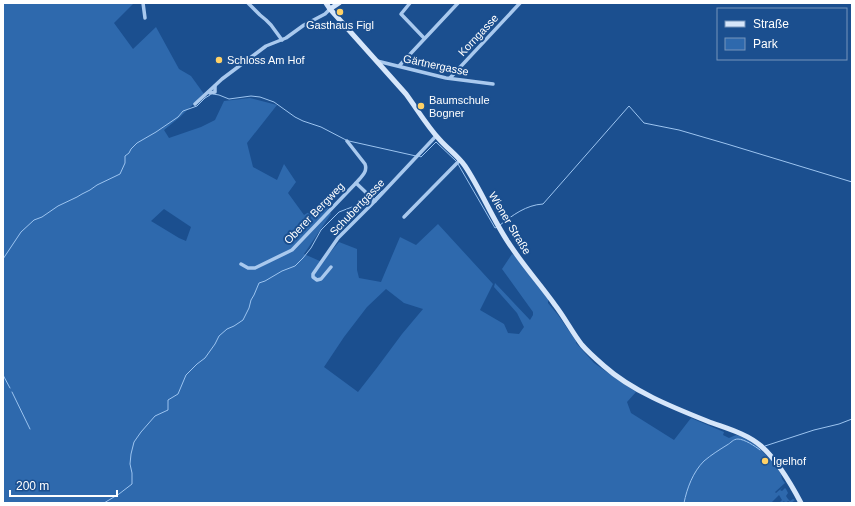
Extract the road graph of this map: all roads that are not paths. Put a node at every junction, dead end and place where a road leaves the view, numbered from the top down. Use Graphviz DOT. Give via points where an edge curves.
graph roads {
  1 [pos="143,3"];
  2 [pos="248,3"];
  3 [pos="326,3"];
  4 [pos="339,3"];
  5 [pos="410,3"];
  6 [pos="458,3"];
  7 [pos="520,3"];
  8 [pos="330,9"];
  9 [pos="145,18"];
  10 [pos="424,38"];
  11 [pos="282,40"];
  12 [pos="376,60"];
  13 [pos="399,66"];
  14 [pos="450,78"];
  15 [pos="493,84"];
  16 [pos="196,104"];
  17 [pos="436,136"];
  18 [pos="347,141"];
  19 [pos="458,162"];
  20 [pos="356,183"];
  21 [pos="374,200"];
  22 [pos="404,217"];
  23 [pos="241,264"];
  24 [pos="331,267"];
  25 [pos="801,503"];
  1 -- 9 [label="street"];
  2 -- 11 [label="street" via="271,25"];
  3 -- 8 [label="main road, Wiener Straße"];
  4 -- 8 [label="main road"];
  5 -- 10 [label="street" via="400,14"];
  6 -- 10 [label="street"];
  7 -- 14 [label="street, Korngasse"];
  8 -- 11 [label="street"];
  8 -- 12 [label="main road, Wiener Straße"];
  10 -- 13 [label="street"];
  11 -- 16 [label="street" via="266,46"];
  12 -- 13 [label="street, Gärtnergasse"];
  12 -- 17 [label="main road, Wiener Straße" via="406,94"];
  13 -- 14 [label="street, Gärtnergasse"];
  14 -- 15 [label="street, Gärtnergasse"];
  17 -- 19 [label="main road, Wiener Straße"];
  17 -- 21 [label="street, Schubertgasse"];
  18 -- 20 [label="street, Oberer Bergweg" via="366,167 366,171"];
  19 -- 22 [label="street"];
  19 -- 25 [label="main road, Wiener Straße" via="469,174 513,250 582,344 598,361 622,381 665,404 735,431 760,446 778,466"];
  20 -- 21 [label="street"];
  20 -- 23 [label="street, Oberer Bergweg" via="292,250 255,268"];
  21 -- 24 [label="street, Schubertgasse" via="338,238 313,277 321,279"];
}
